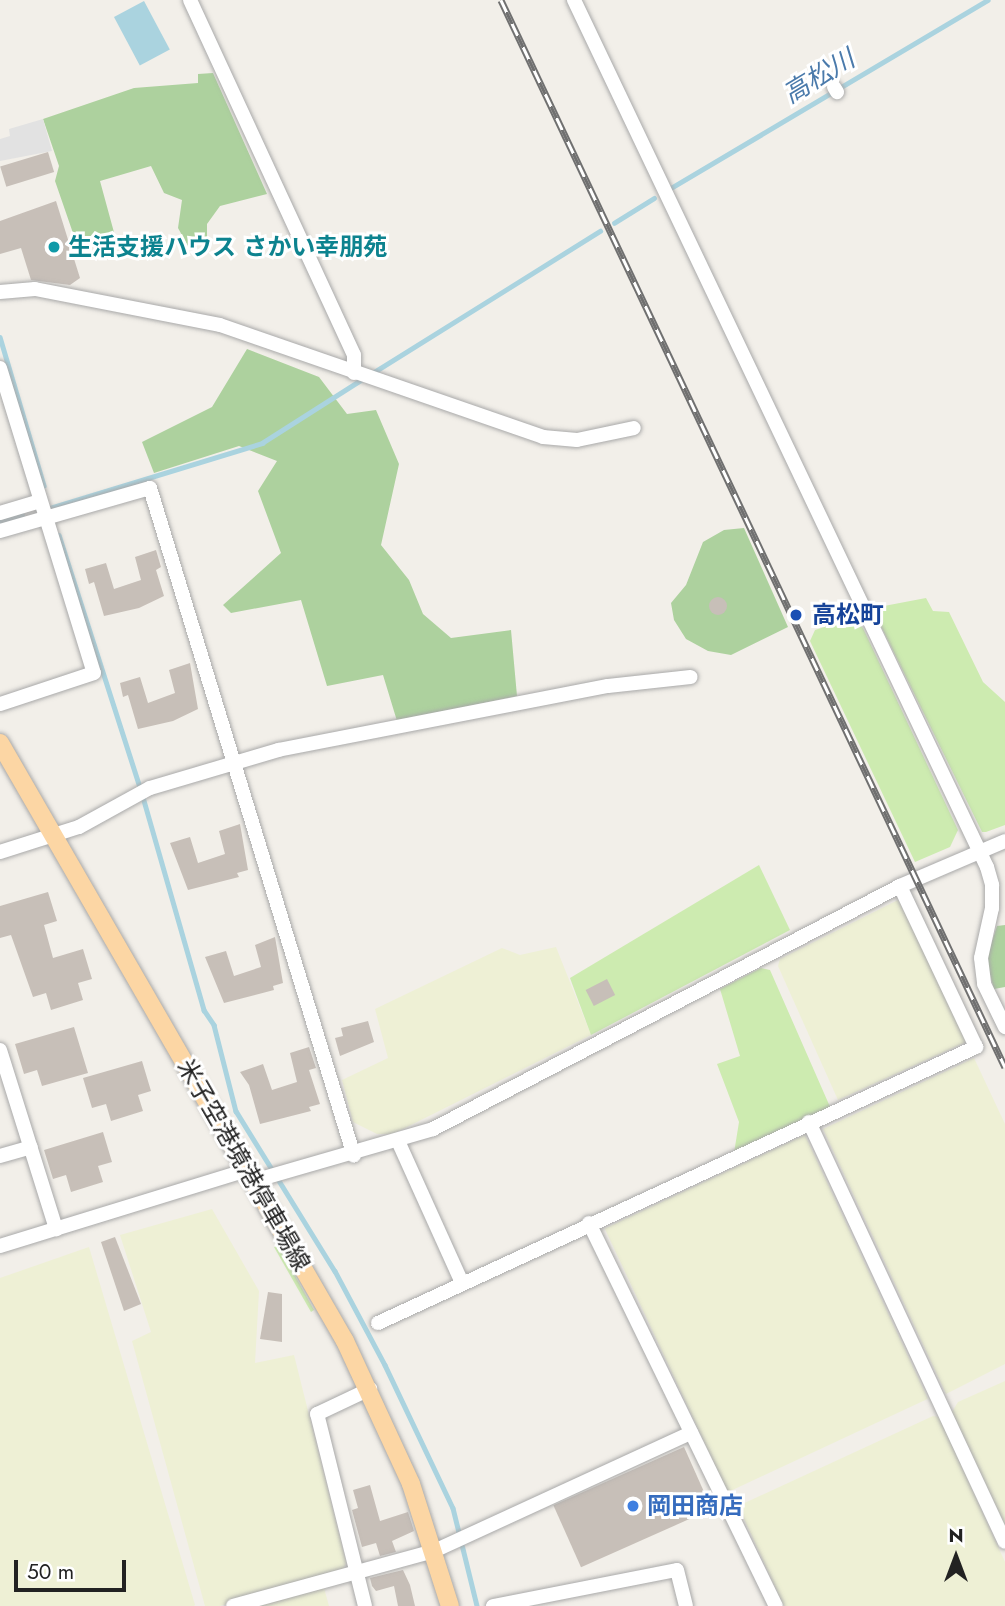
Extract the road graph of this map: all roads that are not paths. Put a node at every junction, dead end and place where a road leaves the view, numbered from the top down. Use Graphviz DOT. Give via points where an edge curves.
graph roads {
  1 [pos="190,0"];
  2 [pos="574,0"];
  3 [pos="0,292"];
  4 [pos="0,368"];
  5 [pos="354,373"];
  6 [pos="634,428"];
  7 [pos="40,501"];
  8 [pos="0,513"];
  9 [pos="45,517"];
  10 [pos="0,531"];
  11 [pos="691,677"];
  12 [pos="0,704"];
  13 [pos="0,743"];
  14 [pos="235,763"];
  15 [pos="54,836"];
  16 [pos="1005,841"];
  17 [pos="980,851"];
  18 [pos="0,852"];
  19 [pos="900,886"];
  20 [pos="1005,1027"];
  21 [pos="0,1050"];
  22 [pos="5,1081"];
  23 [pos="809,1122"];
  24 [pos="398,1141"];
  25 [pos="30,1147"];
  26 [pos="0,1156"];
  27 [pos="354,1156"];
  28 [pos="250,1176"];
  29 [pos="589,1223"];
  30 [pos="56,1229"];
  31 [pos="0,1246"];
  32 [pos="462,1283"];
  33 [pos="378,1323"];
  34 [pos="370,1389"];
  35 [pos="691,1433"];
  36 [pos="1005,1542"];
  37 [pos="434,1551"];
  38 [pos="357,1572"];
  39 [pos="550,1601"];
  40 [pos="233,1606"];
  41 [pos="365,1606"];
  42 [pos="450,1606"];
  43 [pos="493,1606"];
  44 [pos="686,1606"];
  45 [pos="776,1606"];
  1 -- 5 [label="street" via="354,355"];
  2 -- 17 [label="street"];
  3 -- 5 [label="street" via="35,289 220,326"];
  4 -- 7 [label="street"];
  5 -- 6 [label="street" via="543,437 577,440"];
  7 -- 8 [label="street"];
  7 -- 9 [label="street"];
  9 -- 10 [label="street"];
  9 -- 12 [label="street" via="94,673"];
  9 -- 14 [label="street" via="149,488"];
  11 -- 14 [label="street" via="608,686 345,736"];
  13 -- 15 [label="main road, 米子空港境港停車場線"];
  14 -- 15 [label="street" via="150,788"];
  14 -- 27 [label="street"];
  15 -- 18 [label="street"];
  15 -- 28 [label="main road, 米子空港境港停車場線"];
  16 -- 17 [label="street"];
  17 -- 19 [label="street"];
  17 -- 20 [label="street" via="992,885 981,958 984,984"];
  19 -- 23 [label="street" via="976,1047"];
  19 -- 24 [label="street" via="475,1109"];
  21 -- 22 [label="street"];
  22 -- 25 [label="street"];
  23 -- 29 [label="street"];
  23 -- 36 [label="street"];
  24 -- 27 [label="street"];
  24 -- 32 [label="street"];
  25 -- 26 [label="street"];
  25 -- 30 [label="street"];
  27 -- 28 [label="street"];
  28 -- 30 [label="street"];
  28 -- 34 [label="main road, 米子空港境港停車場線"];
  29 -- 32 [label="street"];
  29 -- 35 [label="street"];
  30 -- 31 [label="street"];
  32 -- 33 [label="street"];
  34 -- 37 [label="main road, 米子空港境港停車場線"];
  34 -- 38 [label="street" via="317,1414"];
  35 -- 37 [label="street"];
  35 -- 45 [label="street"];
  37 -- 38 [label="street"];
  37 -- 42 [label="main road, 米子空港境港停車場線"];
  38 -- 40 [label="street"];
  38 -- 41 [label="street"];
  39 -- 43 [label="street"];
  39 -- 44 [label="street" via="677,1570"];
}
